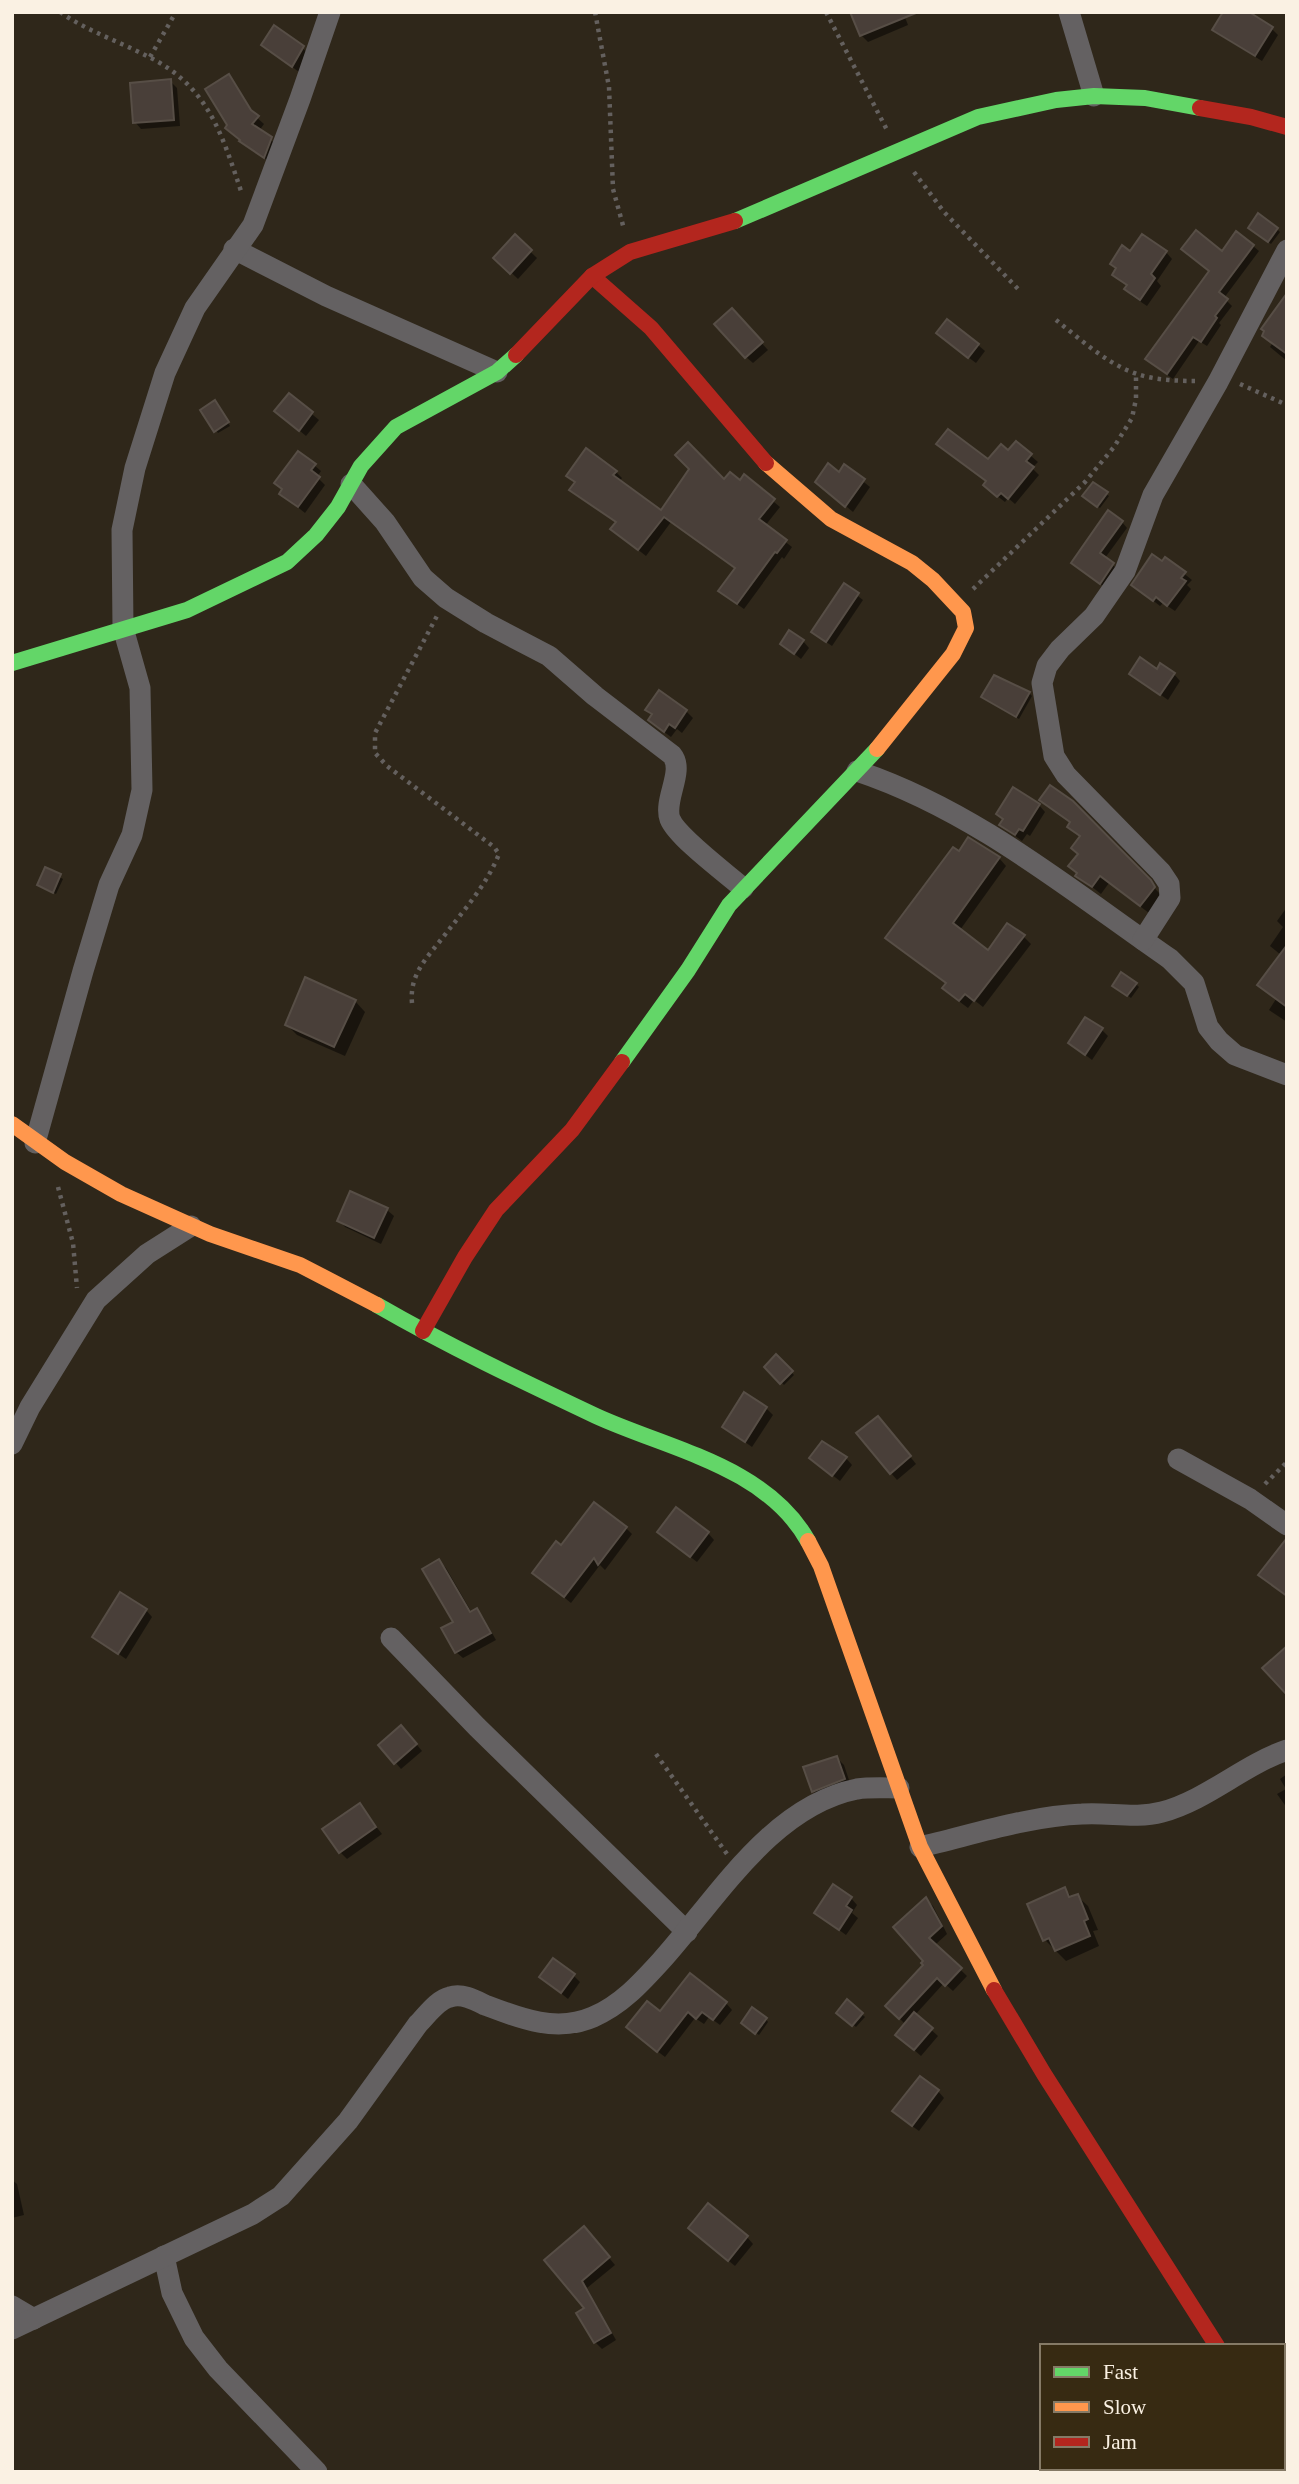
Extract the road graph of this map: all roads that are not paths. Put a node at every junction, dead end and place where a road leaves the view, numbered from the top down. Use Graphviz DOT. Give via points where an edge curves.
graph roads {
  1 [pos="330,12"];
  2 [pos="1069,12"];
  3 [pos="1094,96"];
  4 [pos="1287,127"];
  5 [pos="234,249"];
  6 [pos="1287,250"];
  7 [pos="592,276"];
  8 [pos="497,372"];
  9 [pos="351,484"];
  10 [pos="123,628"];
  11 [pos="12,663"];
  12 [pos="857,771"];
  13 [pos="743,888"];
  14 [pos="1143,940"];
  15 [pos="1287,1075"];
  16 [pos="12,1124"];
  17 [pos="35,1143"];
  18 [pos="191,1226"];
  19 [pos="423,1331"];
  20 [pos="12,1444"];
  21 [pos="1178,1459"];
  22 [pos="1287,1525"];
  23 [pos="391,1638"];
  24 [pos="1285,1749"];
  25 [pos="899,1788"];
  26 [pos="920,1847"];
  27 [pos="687,1932"];
  28 [pos="164,2256"];
  29 [pos="12,2306"];
  30 [pos="34,2319"];
  31 [pos="12,2329"];
  32 [pos="1216,2344"];
  33 [pos="317,2472"];
  1 -- 5 [label="street" via="253,225"];
  2 -- 3 [label="street"];
  3 -- 4 [label="street" via="1145,98"];
  3 -- 7 [label="street" via="978,117 729,224 630,252"];
  5 -- 8 [label="street" via="326,296"];
  5 -- 10 [label="street" via="195,308 165,373 135,468 122,530"];
  6 -- 14 [label="street" via="1153,495 1125,571 1094,616 1047,666 1042,683 1054,756 1066,775 1170,884 1170,898"];
  7 -- 8 [label="street"];
  7 -- 12 [label="street" via="651,328 767,464 831,519 912,563 963,612 966,628 953,654"];
  8 -- 9 [label="street" via="396,427 376,446"];
  9 -- 10 [label="street" via="316,535 287,562 187,610"];
  9 -- 13 [label="street" via="385,522 423,578 446,598 549,656 672,755 677,765 671,822"];
  10 -- 11 [label="street"];
  10 -- 17 [label="street" via="140,688 142,790 132,835 109,885 86,959"];
  12 -- 13 [label="street"];
  12 -- 14 [label="street" via="921,796 1004,842"];
  13 -- 19 [label="street" via="572,1130 496,1210"];
  14 -- 15 [label="street" via="1194,982 1208,1027 1219,1041 1235,1055"];
  16 -- 17 [label="street"];
  17 -- 18 [label="street" via="102,1185"];
  18 -- 19 [label="street" via="282,1258"];
  18 -- 20 [label="street" via="147,1254 96,1300"];
  19 -- 25 [label="street" via="603,1419 741,1476 769,1495 798,1524 821,1566"];
  21 -- 22 [label="street"];
  23 -- 27 [label="street"];
  24 -- 26 [label="street" via="1161,1812 1082,1814"];
  25 -- 26 [label="street"];
  25 -- 27 [label="street" via="857,1789 819,1802 764,1841"];
  26 -- 32 [label="street" via="1000,2001"];
  27 -- 28 [label="street" via="631,1995 592,2018 551,2024 527,2021 461,1996 449,1997 425,2017 348,2121 281,2196"];
  28 -- 30 [label="street"];
  28 -- 33 [label="street" via="172,2294 194,2339"];
  29 -- 30 [label="street"];
  30 -- 31 [label="street"];
}
